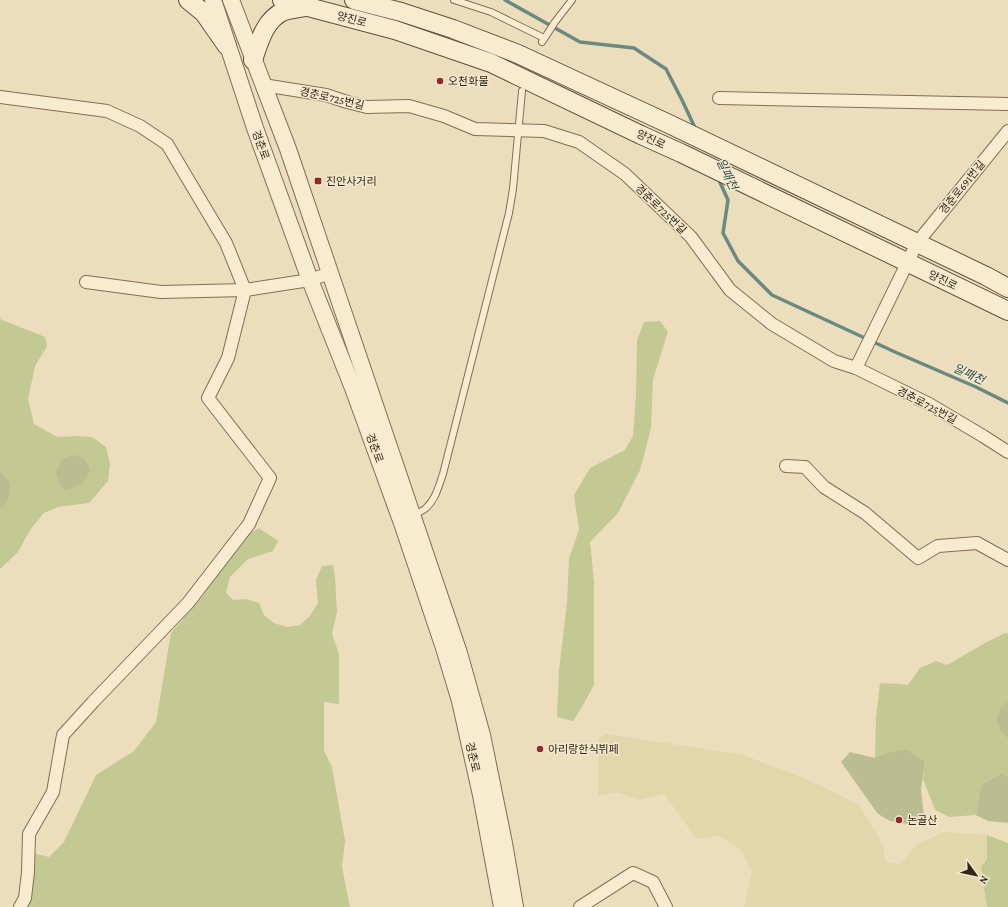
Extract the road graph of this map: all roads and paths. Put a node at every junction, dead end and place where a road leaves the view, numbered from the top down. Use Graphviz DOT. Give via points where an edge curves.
graph roads {
  1 [pos="188,0"];
  2 [pos="212,0"];
  3 [pos="231,0"];
  4 [pos="282,0"];
  5 [pos="354,0"];
  6 [pos="454,0"];
  7 [pos="572,0"];
  8 [pos="307,6"];
  9 [pos="227,46"];
  10 [pos="253,60"];
  11 [pos="263,84"];
  12 [pos="522,91"];
  13 [pos="0,98"];
  14 [pos="719,98"];
  15 [pos="1008,104"];
  16 [pos="519,130"];
  17 [pos="1008,131"];
  18 [pos="917,243"];
  19 [pos="907,263"];
  20 [pos="330,273"];
  21 [pos="310,280"];
  22 [pos="86,282"];
  23 [pos="1008,288"];
  24 [pos="245,290"];
  25 [pos="1008,311"];
  26 [pos="858,365"];
  27 [pos="1008,452"];
  28 [pos="786,466"];
  29 [pos="413,516"];
  30 [pos="1008,560"];
  31 [pos="20,907"];
  32 [pos="502,907"];
  33 [pos="515,907"];
  34 [pos="580,907"];
  35 [pos="666,907"];
  1 -- 9 [label="main road" via="204,13"];
  2 -- 9 [label="street, 경춘로"];
  3 -- 10 [label="street, 경춘로"];
  4 -- 8 [label="main road, 양진로"];
  5 -- 18 [label="main road, 양진로" via="453,29 518,54"];
  6 -- 7 [label="lane" via="491,12 543,40"];
  8 -- 10 [label="main road" via="283,12 270,20"];
  8 -- 19 [label="main road, 양진로" via="395,30 491,63"];
  9 -- 21 [label="street, 경춘로"];
  10 -- 11 [label="street, 경춘로"];
  11 -- 16 [label="street, 경춘로725번길" via="326,95 367,107 409,106 444,116 475,129"];
  11 -- 20 [label="street, 경춘로"];
  12 -- 16 [label="lane"];
  13 -- 24 [label="street" via="107,111 140,126 167,144 226,243"];
  14 -- 15 [label="street"];
  16 -- 26 [label="street, 경춘로725번길" via="544,131 579,142 625,174 691,237 730,290 772,324 834,361"];
  16 -- 29 [label="lane" via="509,213 443,474 433,500"];
  17 -- 18 [label="street, 경춘로691번길"];
  18 -- 19 [label="street, 경춘로691번길"];
  18 -- 23 [label="main road, 양진로"];
  19 -- 25 [label="main road, 양진로"];
  19 -- 26 [label="street, 경춘로691번길"];
  20 -- 21 [label="street"];
  20 -- 29 [label="street, 경춘로"];
  21 -- 24 [label="street"];
  21 -- 32 [label="street, 경춘로" via="353,388 444,648 460,701"];
  22 -- 24 [label="street" via="161,292"];
  24 -- 31 [label="street" via="228,358 208,398 270,478 249,524 188,603 64,735 53,792 29,834 25,898"];
  26 -- 27 [label="street, 경춘로725번길"];
  28 -- 30 [label="street" via="805,467 824,487 865,514 918,558 938,546 977,543"];
  29 -- 33 [label="street, 경춘로" via="459,653 482,735"];
  34 -- 35 [label="street" via="633,873 653,882"];
}
